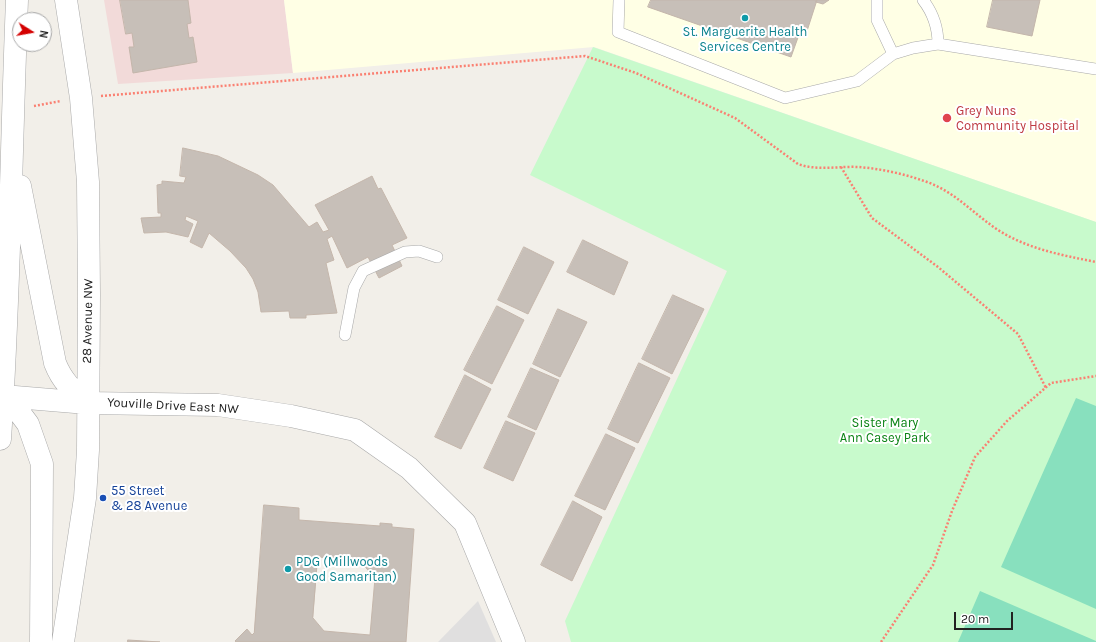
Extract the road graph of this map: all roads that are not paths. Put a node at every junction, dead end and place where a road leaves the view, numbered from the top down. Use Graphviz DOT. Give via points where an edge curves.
graph roads {
  1 [pos="17,0"];
  2 [pos="66,0"];
  3 [pos="619,0"];
  4 [pos="877,0"];
  5 [pos="923,0"];
  6 [pos="938,44"];
  7 [pos="893,54"];
  8 [pos="1096,69"];
  9 [pos="11,138"];
  10 [pos="437,257"];
  11 [pos="345,334"];
  12 [pos="3,396"];
  13 [pos="87,403"];
  14 [pos="0,439"];
  15 [pos="41,642"];
  16 [pos="63,642"];
  17 [pos="514,642"];
  1 -- 9 [label="street"];
  2 -- 13 [label="street, 28 Avenue NW" via="81,98 88,190"];
  3 -- 7 [label="lane" via="618,32 785,98 857,81"];
  4 -- 7 [label="lane" via="877,20"];
  5 -- 6 [label="lane" via="938,31"];
  6 -- 7 [label="lane"];
  6 -- 8 [label="lane"];
  9 -- 12 [label="street" via="9,288"];
  9 -- 13 [label="street" via="55,363 67,386"];
  10 -- 11 [label="lane" via="419,251 405,252 363,271 354,288"];
  12 -- 13 [label="street, Youville Drive East NW"];
  12 -- 14 [label="street"];
  12 -- 15 [label="street" via="28,424 42,464"];
  13 -- 16 [label="street, 28 Avenue NW" via="85,498"];
  13 -- 17 [label="street, Youville Drive East NW" via="218,406 292,416 355,430 409,468 465,523"];
}
